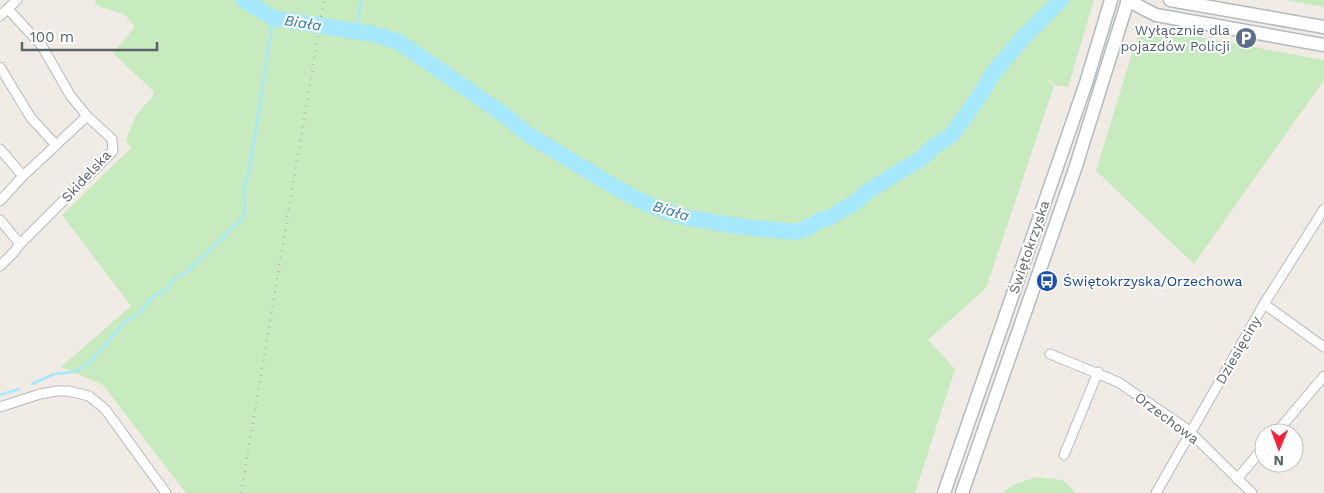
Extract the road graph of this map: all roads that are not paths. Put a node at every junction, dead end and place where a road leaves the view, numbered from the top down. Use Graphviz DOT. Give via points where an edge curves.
graph roads {
  1 [pos="17,0"];
  2 [pos="1111,0"];
  3 [pos="1129,0"];
  4 [pos="1170,0"];
  5 [pos="8,9"];
  6 [pos="0,16"];
  7 [pos="1291,22"];
  8 [pos="1324,28"];
  9 [pos="1289,38"];
  10 [pos="1324,45"];
  11 [pos="0,67"];
  12 [pos="87,116"];
  13 [pos="56,145"];
  14 [pos="0,149"];
  15 [pos="23,176"];
  16 [pos="0,201"];
  17 [pos="1324,209"];
  18 [pos="0,220"];
  19 [pos="20,244"];
  20 [pos="0,266"];
  21 [pos="1264,304"];
  22 [pos="1324,347"];
  23 [pos="1050,354"];
  24 [pos="1098,372"];
  25 [pos="1324,376"];
  26 [pos="0,407"];
  27 [pos="1284,423"];
  28 [pos="1191,432"];
  29 [pos="1064,455"];
  30 [pos="1254,459"];
  31 [pos="1237,479"];
  32 [pos="166,493"];
  33 [pos="944,493"];
  34 [pos="962,493"];
  35 [pos="1156,493"];
  36 [pos="1252,493"];
  1 -- 5 [label="street"];
  2 -- 33 [label="main road, Świętokrzyska" via="1086,83"];
  3 -- 9 [label="main road" via="1156,15"];
  3 -- 34 [label="main road, Świętokrzyska" via="1075,169"];
  4 -- 7 [label="main road"];
  5 -- 6 [label="street"];
  5 -- 12 [label="street, Skidelska" via="42,46 70,95"];
  7 -- 8 [label="main road"];
  7 -- 9 [label="main road"];
  9 -- 10 [label="main road"];
  11 -- 13 [label="street" via="31,118"];
  12 -- 13 [label="street"];
  12 -- 19 [label="street, Skidelska" via="112,139 113,151"];
  13 -- 15 [label="street"];
  14 -- 15 [label="street"];
  15 -- 16 [label="street"];
  17 -- 21 [label="street, Dziesięciny"];
  18 -- 19 [label="street"];
  19 -- 20 [label="street, Skidelska"];
  21 -- 22 [label="street"];
  21 -- 28 [label="street, Dziesięciny"];
  23 -- 24 [label="street, Orzechowa"];
  24 -- 28 [label="street, Orzechowa"];
  24 -- 29 [label="street"];
  25 -- 27 [label="street"];
  26 -- 32 [label="street" via="57,391 89,396 105,409"];
  28 -- 31 [label="street, Orzechowa"];
  28 -- 35 [label="street, Dziesięciny"];
  30 -- 31 [label="street"];
  31 -- 36 [label="street, Orzechowa"];
}
